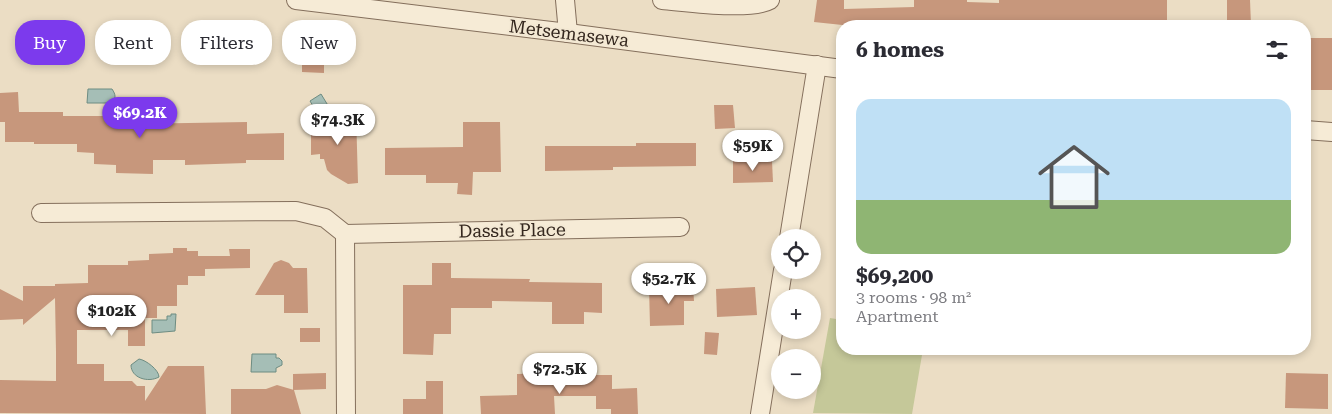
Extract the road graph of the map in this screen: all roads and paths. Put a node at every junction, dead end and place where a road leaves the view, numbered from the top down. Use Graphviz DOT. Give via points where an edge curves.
graph roads {
  1 [pos="296,0"];
  2 [pos="565,0"];
  3 [pos="662,0"];
  4 [pos="770,0"];
  5 [pos="568,32"];
  6 [pos="817,65"];
  7 [pos="836,68"];
  8 [pos="1311,130"];
  9 [pos="1332,132"];
  10 [pos="41,213"];
  11 [pos="680,227"];
  12 [pos="790,229"];
  13 [pos="345,234"];
  14 [pos="782,279"];
  15 [pos="346,414"];
  16 [pos="760,414"];
  1 -- 5 [label="street, Metsemasewa"];
  2 -- 5 [label="street"];
  3 -- 4 [label="street" via="750,6"];
  5 -- 6 [label="street, Metsemasewa"];
  6 -- 7 [label="street, Metsemasewa"];
  6 -- 12 [label="street"];
  8 -- 9 [label="street"];
  10 -- 13 [label="street" via="296,211 325,218"];
  11 -- 13 [label="street, Dassie Place"];
  13 -- 15 [label="street"];
  14 -- 16 [label="street"];
}
